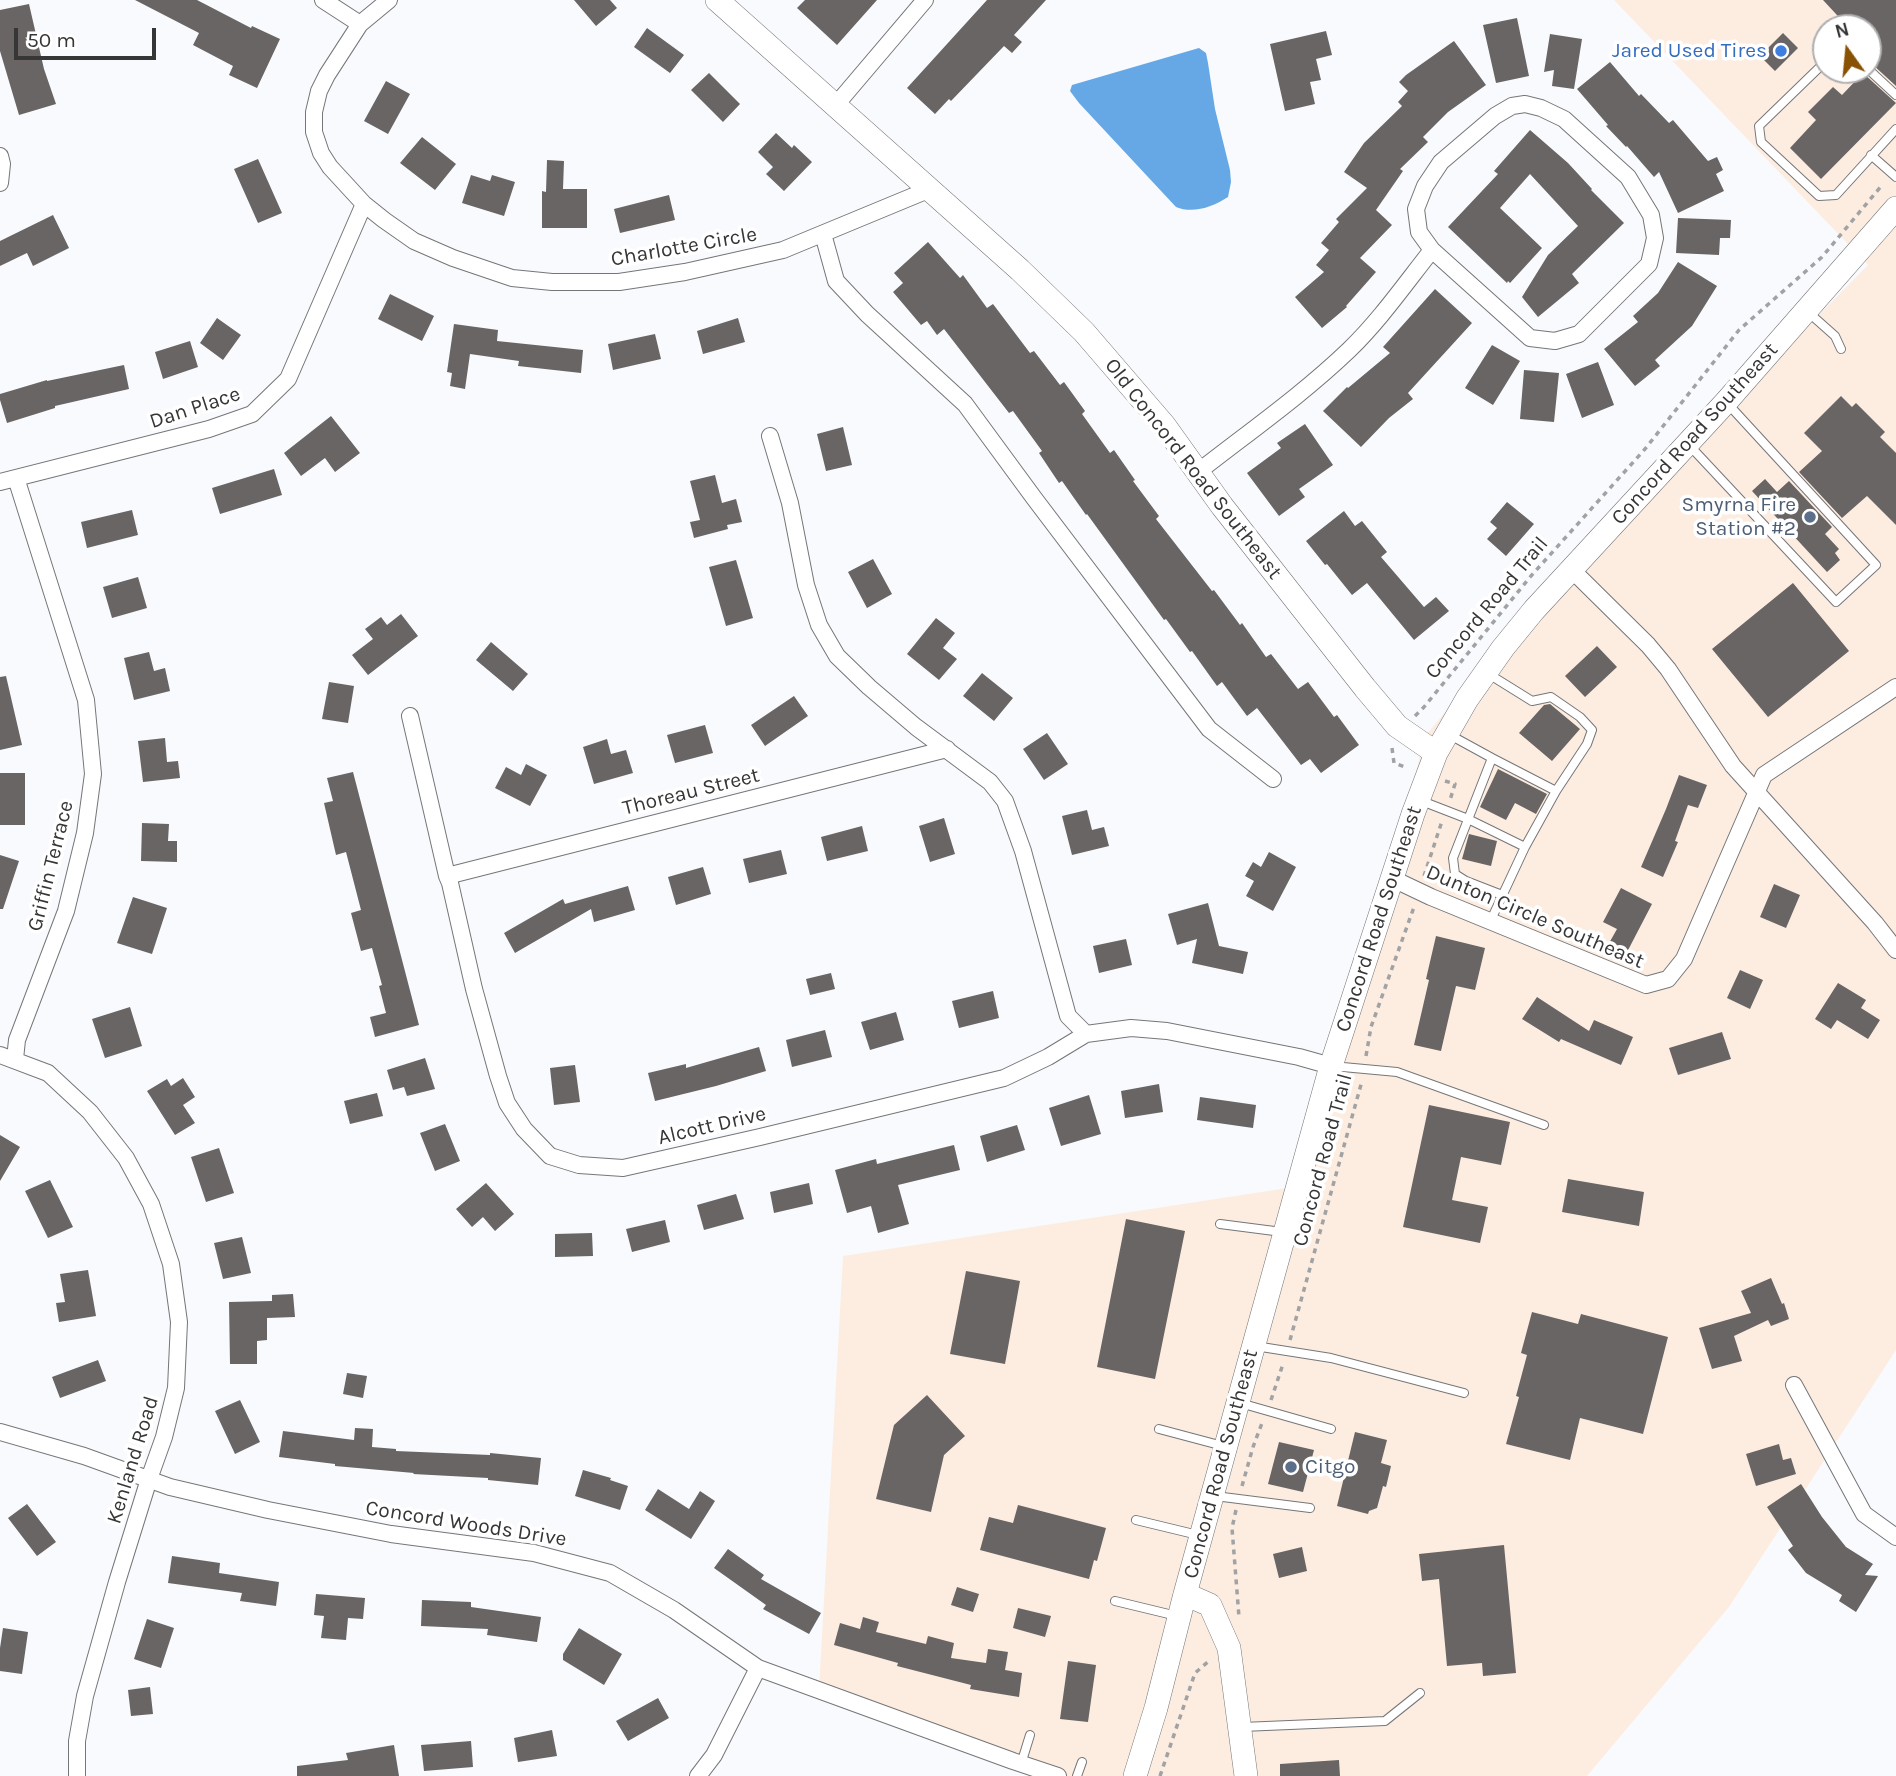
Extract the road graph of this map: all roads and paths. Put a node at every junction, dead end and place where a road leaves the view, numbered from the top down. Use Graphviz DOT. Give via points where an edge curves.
graph roads {
  1 [pos="323,0"];
  2 [pos="388,0"];
  3 [pos="717,0"];
  4 [pos="925,0"];
  5 [pos="360,24"];
  6 [pos="1812,75"];
  7 [pos="1882,82"];
  8 [pos="1896,95"];
  9 [pos="835,106"];
  10 [pos="1896,129"];
  11 [pos="1871,155"];
  12 [pos="0,156"];
  13 [pos="1894,176"];
  14 [pos="0,183"];
  15 [pos="928,190"];
  16 [pos="364,204"];
  17 [pos="1896,208"];
  18 [pos="823,234"];
  19 [pos="1432,250"];
  20 [pos="1806,311"];
  21 [pos="1841,349"];
  22 [pos="1726,402"];
  23 [pos="770,436"];
  24 [pos="1687,443"];
  25 [pos="1198,472"];
  26 [pos="16,478"];
  27 [pos="0,482"];
  28 [pos="1571,569"];
  29 [pos="1486,672"];
  30 [pos="1896,687"];
  31 [pos="410,716"];
  32 [pos="1401,728"];
  33 [pos="1442,743"];
  34 [pos="947,749"];
  35 [pos="1492,758"];
  36 [pos="1428,775"];
  37 [pos="1273,779"];
  38 [pos="1556,791"];
  39 [pos="1756,793"];
  40 [pos="1418,799"];
  41 [pos="1446,810"];
  42 [pos="1468,819"];
  43 [pos="1525,847"];
  44 [pos="447,876"];
  45 [pos="1391,878"];
  46 [pos="1419,891"];
  47 [pos="1502,895"];
  48 [pos="1490,922"];
  49 [pos="1896,950"];
  50 [pos="1086,1034"];
  51 [pos="8,1057"];
  52 [pos="1331,1066"];
  53 [pos="1364,1069"];
  54 [pos="1544,1125"];
  55 [pos="1220,1224"];
  56 [pos="1285,1232"];
  57 [pos="1254,1346"];
  58 [pos="1287,1351"];
  59 [pos="1794,1385"];
  60 [pos="1464,1393"];
  61 [pos="1238,1403"];
  62 [pos="1266,1411"];
  63 [pos="1158,1429"];
  64 [pos="1331,1429"];
  65 [pos="0,1433"];
  66 [pos="1226,1447"];
  67 [pos="149,1479"];
  68 [pos="1212,1496"];
  69 [pos="1239,1499"];
  70 [pos="1310,1508"];
  71 [pos="1136,1520"];
  72 [pos="1201,1536"];
  73 [pos="1896,1537"];
  74 [pos="1185,1594"];
  75 [pos="1115,1601"];
  76 [pos="1180,1617"];
  77 [pos="1239,1623"];
  78 [pos="1230,1652"];
  79 [pos="758,1668"];
  80 [pos="1420,1693"];
  81 [pos="1239,1727"];
  82 [pos="1030,1735"];
  83 [pos="1082,1762"];
  84 [pos="1021,1764"];
  85 [pos="77,1776"];
  86 [pos="698,1776"];
  87 [pos="1058,1776"];
  88 [pos="1077,1776"];
  89 [pos="1135,1776"];
  90 [pos="1160,1776"];
  91 [pos="1246,1776"];
  1 -- 5 [label="street"];
  2 -- 5 [label="street, Charlotte Circle"];
  3 -- 9 [label="street, Old Concord Road Southeast"];
  4 -- 9 [label="street"];
  5 -- 16 [label="street, Charlotte Circle" via="318,91 314,132 330,167"];
  6 -- 11 [label="lane" via="1759,126 1761,142 1819,196 1836,195"];
  7 -- 8 [label="lane"];
  9 -- 15 [label="street, Old Concord Road Southeast"];
  10 -- 11 [label="lane"];
  11 -- 13 [label="lane"];
  12 -- 14 [label="street"];
  13 -- 32 [label="path, Concord Road Trail" via="1822,257 1739,330 1645,449"];
  15 -- 18 [label="street, Charlotte Circle"];
  15 -- 25 [label="street, Old Concord Road Southeast" via="1084,331"];
  16 -- 18 [label="street, Charlotte Circle" via="414,241 453,258 512,278 552,282 620,282 685,272 783,250"];
  16 -- 26 [label="street, Dan Place" via="288,379 252,414"];
  17 -- 20 [label="street, Concord Road Southeast"];
  18 -- 37 [label="street" via="836,281 965,404 1209,729"];
  19 -- 19 [label="street" via="1419,232 1416,209 1424,186 1441,162 1495,116 1525,104 1564,119 1628,177 1651,215 1655,238 1649,264 1579,334 1555,341 1530,338"];
  19 -- 25 [label="street" via="1349,350"];
  20 -- 21 [label="lane" via="1835,336"];
  20 -- 22 [label="street, Concord Road Southeast"];
  22 -- 24 [label="street, Concord Road Southeast"];
  22 -- 24 [label="lane" via="1876,565 1836,602"];
  23 -- 34 [label="street" via="818,625 837,656"];
  24 -- 28 [label="street, Concord Road Southeast"];
  25 -- 32 [label="street, Old Concord Road Southeast"];
  26 -- 27 [label="street, Dan Place"];
  26 -- 51 [label="street, Griffin Terrace" via="86,700 93,774 85,833 66,911"];
  28 -- 29 [label="street, Concord Road Southeast"];
  28 -- 39 [label="street" via="1668,669"];
  29 -- 33 [label="street, Concord Road Southeast"];
  29 -- 38 [label="lane" via="1532,701 1551,697 1592,730"];
  30 -- 39 [label="street, Dunton Circle Southeast" via="1764,775"];
  31 -- 44 [label="street, Alcott Drive"];
  32 -- 33 [label="street, Old Concord Road Southeast"];
  32 -- 36 [label="path, Concord Road Trail" via="1390,738 1394,763"];
  33 -- 35 [label="lane"];
  33 -- 36 [label="street, Concord Road Southeast"];
  34 -- 44 [label="street, Thoreau Street"];
  34 -- 50 [label="street" via="990,782 1005,801 1068,1016"];
  35 -- 38 [label="lane"];
  35 -- 42 [label="lane"];
  36 -- 40 [label="street, Concord Road Southeast"];
  36 -- 41 [label="path, Concord Road Trail" via="1455,784"];
  38 -- 43 [label="lane"];
  39 -- 48 [label="street, Dunton Circle Southeast" via="1684,960 1668,979 1646,985"];
  39 -- 49 [label="street"];
  40 -- 41 [label="lane"];
  40 -- 45 [label="street, Concord Road Southeast"];
  41 -- 42 [label="lane"];
  41 -- 46 [label="path, Concord Road Trail"];
  42 -- 43 [label="lane"];
  42 -- 47 [label="lane" via="1453,858 1455,874"];
  43 -- 47 [label="lane"];
  44 -- 50 [label="street, Alcott Drive" via="507,1103 550,1156 579,1165 623,1168 1004,1078"];
  45 -- 46 [label="street, Dunton Circle Southeast"];
  45 -- 52 [label="street, Concord Road Southeast"];
  46 -- 48 [label="street, Dunton Circle Southeast"];
  46 -- 53 [label="path, Concord Road Trail" via="1371,1027"];
  47 -- 48 [label="lane"];
  50 -- 52 [label="street, Alcott Drive" via="1131,1028 1167,1031"];
  51 -- 67 [label="street, Kenland Road" via="48,1073 90,1112 126,1158 151,1203 171,1264 179,1322 176,1388"];
  52 -- 53 [label="lane"];
  52 -- 56 [label="street, Concord Road Southeast"];
  53 -- 54 [label="lane" via="1396,1072"];
  53 -- 58 [label="path, Concord Road Trail"];
  55 -- 56 [label="lane"];
  56 -- 57 [label="street, Concord Road Southeast"];
  57 -- 58 [label="lane"];
  57 -- 61 [label="street, Concord Road Southeast"];
  58 -- 60 [label="lane"];
  58 -- 62 [label="path, Concord Road Trail"];
  59 -- 73 [label="street" via="1864,1514"];
  61 -- 62 [label="lane"];
  61 -- 66 [label="street, Concord Road Southeast"];
  62 -- 64 [label="lane"];
  62 -- 69 [label="path, Concord Road Trail"];
  63 -- 66 [label="lane"];
  65 -- 67 [label="street, Concord Woods Drive"];
  66 -- 68 [label="street, Concord Road Southeast"];
  67 -- 79 [label="street, Concord Woods Drive" via="268,1510 391,1534 534,1553 610,1573 674,1609"];
  67 -- 85 [label="street, Kenland Road" via="85,1696"];
  68 -- 69 [label="lane"];
  68 -- 72 [label="street, Concord Road Southeast"];
  69 -- 70 [label="lane"];
  69 -- 77 [label="path, Concord Road Trail" via="1232,1528"];
  71 -- 72 [label="lane"];
  72 -- 74 [label="street, Concord Road Southeast"];
  74 -- 76 [label="street, Concord Road Southeast"];
  74 -- 78 [label="street" via="1210,1605"];
  75 -- 76 [label="lane"];
  76 -- 89 [label="street, Concord Road Southeast"];
  78 -- 81 [label="street"];
  78 -- 90 [label="path" via="1215,1656 1195,1673"];
  79 -- 84 [label="street, Concord Woods Drive"];
  79 -- 86 [label="street" via="714,1755"];
  80 -- 81 [label="lane" via="1385,1721"];
  81 -- 91 [label="street"];
  82 -- 84 [label="lane"];
  83 -- 88 [label="lane"];
  84 -- 87 [label="street, Concord Woods Drive"];
}
